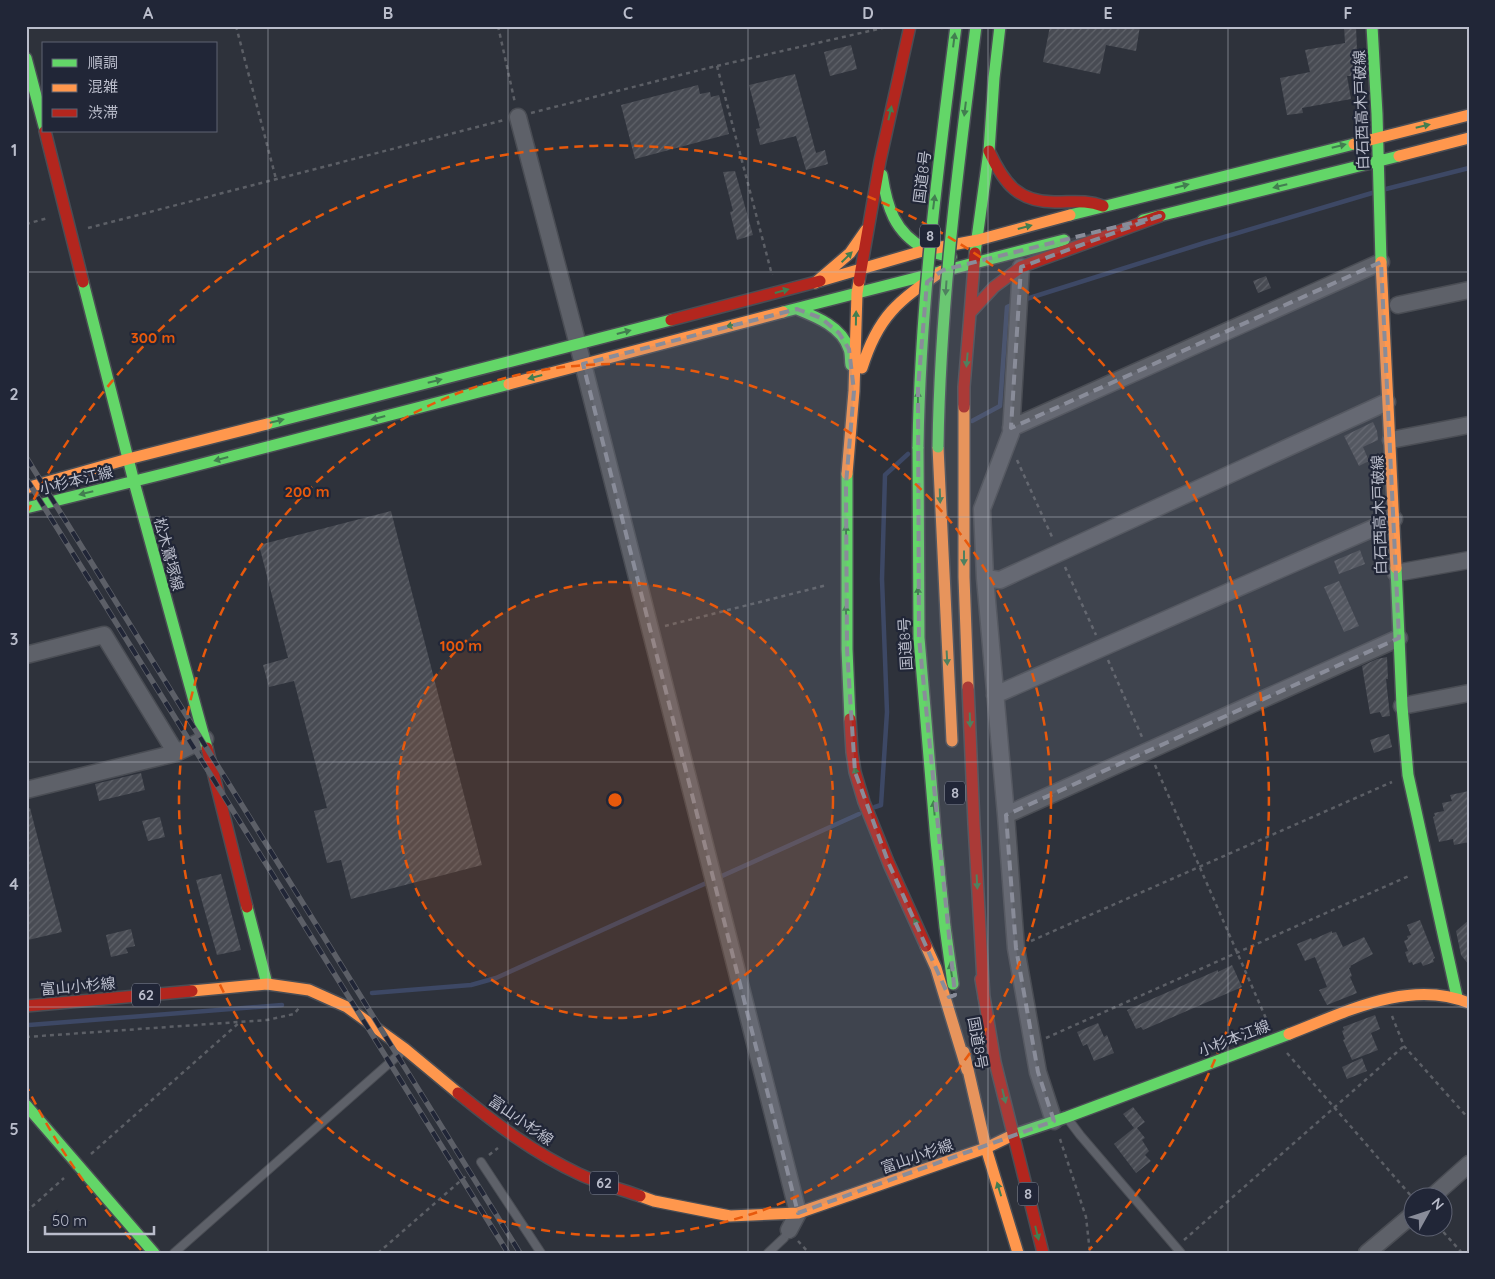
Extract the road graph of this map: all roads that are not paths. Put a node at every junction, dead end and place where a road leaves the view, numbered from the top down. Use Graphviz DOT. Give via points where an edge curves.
graph roads {
  1 [pos="910,26"];
  2 [pos="956,26"];
  3 [pos="976,26"];
  4 [pos="1000,26"];
  5 [pos="1372,26"];
  6 [pos="26,58"];
  7 [pos="1469,115"];
  8 [pos="518,117"];
  9 [pos="42,118"];
  10 [pos="45,132"];
  11 [pos="1377,137"];
  12 [pos="1469,138"];
  13 [pos="989,151"];
  14 [pos="1378,160"];
  15 [pos="880,161"];
  16 [pos="1103,206"];
  17 [pos="1160,216"];
  18 [pos="869,224"];
  19 [pos="978,240"];
  20 [pos="926,250"];
  21 [pos="974,262"];
  22 [pos="1381,262"];
  23 [pos="1021,267"];
  24 [pos="862,269"];
  25 [pos="943,270"];
  26 [pos="815,283"];
  27 [pos="1469,290"];
  28 [pos="857,293"];
  29 [pos="1398,305"];
  30 [pos="797,309"];
  31 [pos="971,312"];
  32 [pos="577,345"];
  33 [pos="582,364"];
  34 [pos="854,391"];
  35 [pos="1387,402"];
  36 [pos="1469,426"];
  37 [pos="1011,428"];
  38 [pos="1391,440"];
  39 [pos="128,459"];
  40 [pos="134,482"];
  41 [pos="26,488"];
  42 [pos="26,508"];
  43 [pos="1394,519"];
  44 [pos="1469,560"];
  45 [pos="1396,573"];
  46 [pos="985,578"];
  47 [pos="1399,638"];
  48 [pos="26,655"];
  49 [pos="1469,693"];
  50 [pos="995,696"];
  51 [pos="1402,706"];
  52 [pos="205,739"];
  53 [pos="176,753"];
  54 [pos="953,754"];
  55 [pos="26,790"];
  56 [pos="1006,815"];
  57 [pos="966,890"];
  58 [pos="267,984"];
  59 [pos="1457,997"];
  60 [pos="984,998"];
  61 [pos="1469,1003"];
  62 [pos="26,1006"];
  63 [pos="406,1049"];
  64 [pos="967,1070"];
  65 [pos="26,1105"];
  66 [pos="1060,1119"];
  67 [pos="1013,1135"];
  68 [pos="986,1148"];
  69 [pos="482,1162"];
  70 [pos="1469,1164"];
  71 [pos="1444,1186"];
  72 [pos="798,1213"];
  73 [pos="1402,1223"];
  74 [pos="789,1230"];
  75 [pos="1179,1250"];
  76 [pos="154,1253"];
  77 [pos="174,1253"];
  78 [pos="541,1253"];
  79 [pos="768,1253"];
  80 [pos="1018,1253"];
  81 [pos="1044,1253"];
  82 [pos="1367,1253"];
  15 -- 1 [label="main road, one-way"];
  64 -- 2 [label="main road, 国道8号 / 8, one-way, bridge" via="945,927 918,638 918,388 931,229"];
  3 -- 54 [label="main road, 8, one-way, bridge" via="951,223 938,389"];
  4 -- 13 [label="main road"];
  5 -- 11 [label="main road, 白石西高木戸破線"];
  6 -- 9 [label="main road"];
  11 -- 7 [label="main road, 小杉本江線, one-way"];
  8 -- 32 [label="street"];
  10 -- 39 [label="main road, 松木鷲塚線"];
  11 -- 14 [label="main road, 白石西高木戸破線"];
  16 -- 11 [label="main road, 小杉本江線, one-way"];
  12 -- 14 [label="main road"];
  13 -- 16 [label="main road" via="999,173 1013,190 1032,200 1086,200"];
  13 -- 19 [label="main road"];
  14 -- 17 [label="main road, one-way"];
  14 -- 22 [label="main road, 白石西高木戸破線"];
  15 -- 18 [label="main road"];
  15 -- 20 [label="main road" via="886,199 894,220"];
  19 -- 16 [label="main road, 小杉本江線, one-way"];
  17 -- 21 [label="main road, 小杉本江線"];
  17 -- 23 [label="main road"];
  18 -- 24 [label="main road"];
  26 -- 18 [label="main road, one-way" via="859,244"];
  19 -- 20 [label="main road, 小杉本江線"];
  19 -- 21 [label="main road"];
  20 -- 21 [label="main road"];
  20 -- 24 [label="main road, 小杉本江線"];
  21 -- 25 [label="main road, 小杉本江線"];
  21 -- 31 [label="main road"];
  22 -- 35 [label="main road, 白石西高木戸破線"];
  22 -- 37 [label="street"];
  23 -- 31 [label="main road" via="1001,279"];
  23 -- 37 [label="street"];
  24 -- 26 [label="main road, 小杉本江線"];
  24 -- 28 [label="main road"];
  25 -- 28 [label="main road, 小杉本江線"];
  25 -- 34 [label="main road" via="883,320 871,341"];
  32 -- 26 [label="main road, 小杉本江線, one-way"];
  27 -- 29 [label="street"];
  28 -- 30 [label="main road, 小杉本江線"];
  34 -- 28 [label="main road, one-way"];
  30 -- 33 [label="main road, 小杉本江線, one-way"];
  30 -- 34 [label="main road" via="822,318 839,333 849,349"];
  31 -- 60 [label="main road, one-way" via="964,387 964,577"];
  32 -- 33 [label="street"];
  39 -- 32 [label="main road, 小杉本江線, one-way"];
  33 -- 40 [label="main road, 小杉本江線, one-way"];
  33 -- 72 [label="street"];
  64 -- 34 [label="main road, one-way" via="936,968 889,864 855,772 847,659 846,581 846,484"];
  35 -- 38 [label="main road, 白石西高木戸破線"];
  35 -- 46 [label="street" via="1000,580"];
  36 -- 38 [label="street"];
  37 -- 46 [label="street" via="982,509"];
  38 -- 43 [label="main road, 白石西高木戸破線"];
  39 -- 40 [label="main road, 松木鷲塚線"];
  39 -- 41 [label="main road, 小杉本江線"];
  40 -- 42 [label="main road, 小杉本江線, one-way"];
  40 -- 52 [label="main road, 松木鷲塚線"];
  43 -- 45 [label="main road, 白石西高木戸破線"];
  43 -- 50 [label="street"];
  44 -- 45 [label="street"];
  45 -- 47 [label="main road, 白石西高木戸破線"];
  46 -- 50 [label="street"];
  47 -- 51 [label="main road, 白石西高木戸破線"];
  47 -- 56 [label="street"];
  48 -- 53 [label="street" via="104,635"];
  49 -- 51 [label="street"];
  50 -- 56 [label="street"];
  51 -- 59 [label="main road, 白石西高木戸破線" via="1408,775"];
  52 -- 53 [label="street"];
  52 -- 58 [label="main road, 松木鷲塚線"];
  53 -- 55 [label="street"];
  56 -- 66 [label="street" via="1016,948 1038,1072"];
  57 -- 60 [label="main road, 国道8号 / 8"];
  58 -- 62 [label="main road, 富山小杉線 / 62"];
  58 -- 63 [label="main road, 富山小杉線 / 62" via="314,993 348,1007"];
  59 -- 61 [label="main road, 小杉本江線"];
  59 -- 66 [label="main road, 小杉本江線" via="1412,995 1378,1000"];
  60 -- 67 [label="main road, 国道8号 / 8, one-way"];
  63 -- 72 [label="main road, 富山小杉線 / 62" via="492,1121 538,1153 580,1175 654,1201 730,1216"];
  63 -- 77 [label="lane"];
  64 -- 68 [label="main road, 国道8号 / 8"];
  65 -- 76 [label="main road"];
  66 -- 67 [label="main road, 小杉本江線"];
  66 -- 75 [label="lane" via="1080,1135"];
  67 -- 68 [label="main road, 富山小杉線 / 62"];
  67 -- 81 [label="main road, 国道8号 / 8, one-way"];
  68 -- 72 [label="main road, 富山小杉線 / 62"];
  80 -- 68 [label="main road, 国道8号 / 8, one-way"];
  69 -- 78 [label="lane"];
  70 -- 71 [label="street"];
  72 -- 74 [label="street"];
  73 -- 82 [label="street"];
  74 -- 79 [label="lane"];
}
